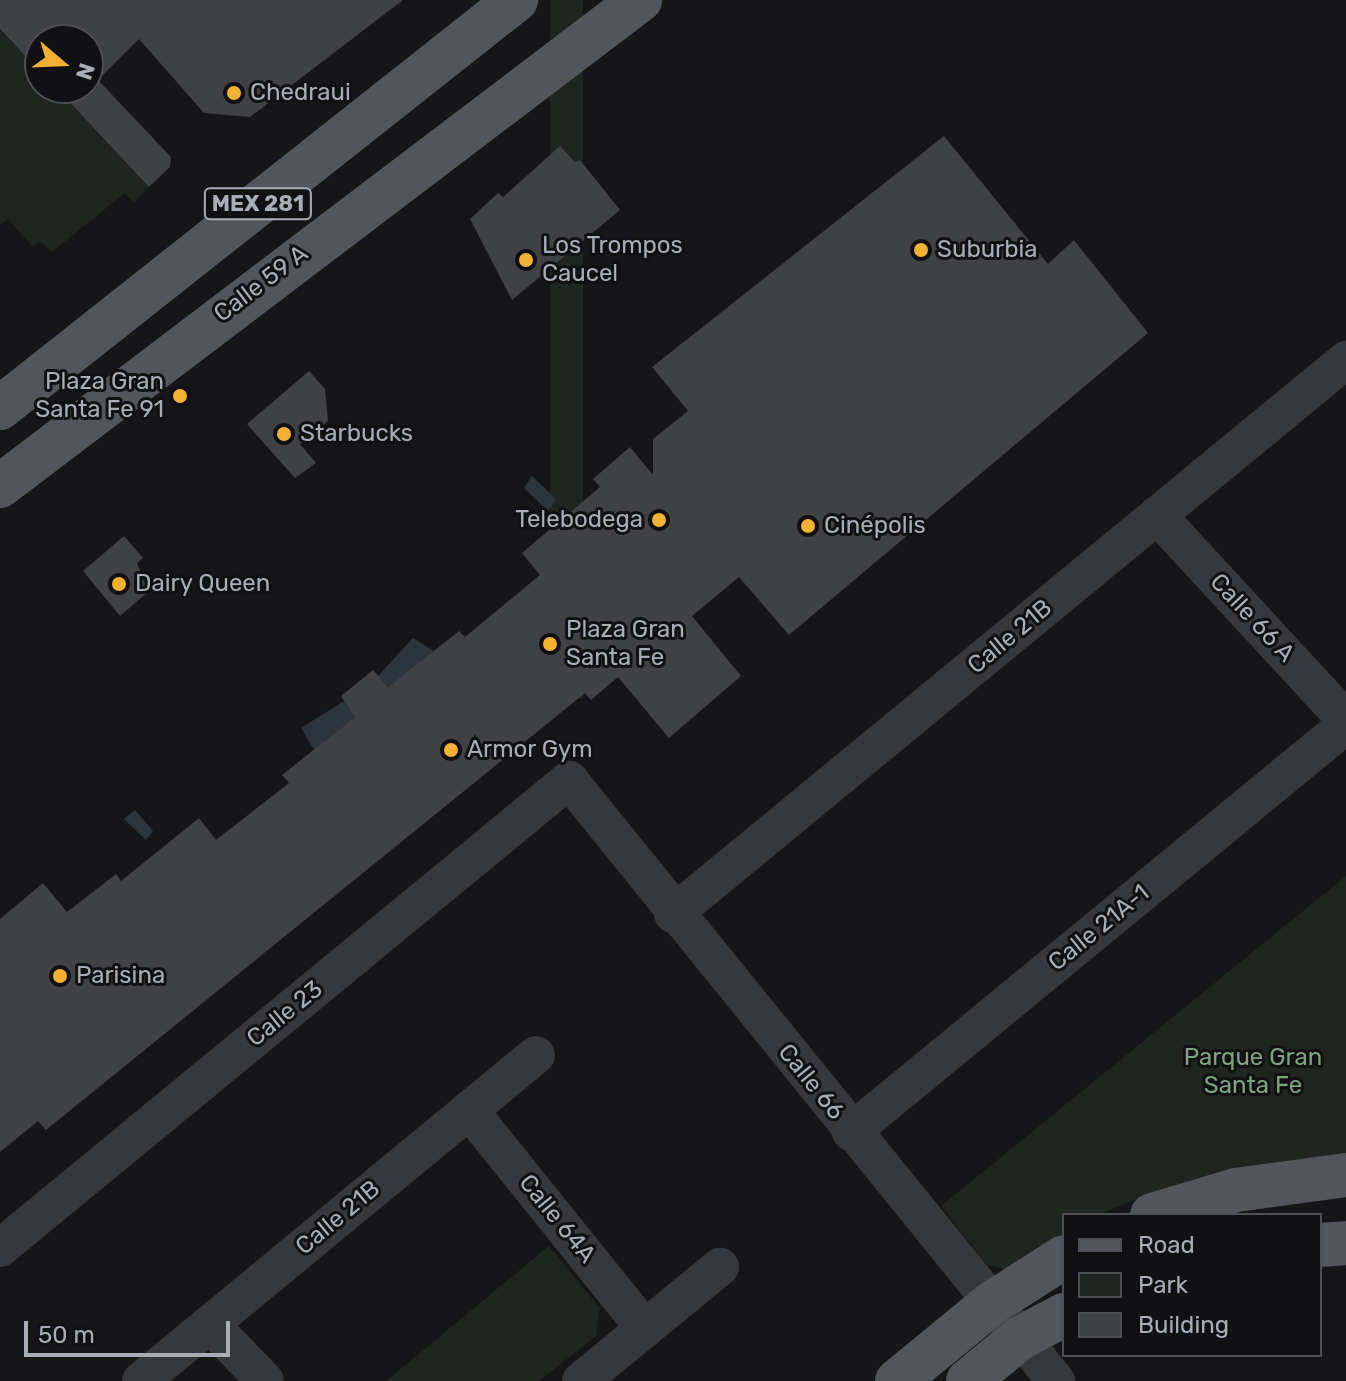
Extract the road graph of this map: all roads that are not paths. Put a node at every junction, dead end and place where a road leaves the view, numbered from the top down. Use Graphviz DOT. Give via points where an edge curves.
graph roads {
  1 [pos="516,0"];
  2 [pos="640,0"];
  3 [pos="1342,369"];
  4 [pos="0,408"];
  5 [pos="0,486"];
  6 [pos="1157,515"];
  7 [pos="1346,723"];
  8 [pos="569,780"];
  9 [pos="673,914"];
  10 [pos="536,1055"];
  11 [pos="469,1110"];
  12 [pos="851,1132"];
  13 [pos="1346,1175"];
  14 [pos="1159,1213"];
  15 [pos="1346,1243"];
  16 [pos="1322,1245"];
  17 [pos="0,1248"];
  18 [pos="1062,1258"];
  19 [pos="720,1267"];
  20 [pos="992,1303"];
  21 [pos="1062,1316"];
  22 [pos="210,1324"];
  23 [pos="645,1329"];
  24 [pos="1020,1338"];
  25 [pos="141,1381"];
  26 [pos="265,1381"];
  27 [pos="581,1381"];
  28 [pos="897,1381"];
  29 [pos="968,1381"];
  30 [pos="1056,1381"];
  1 -- 4 [label="main road, MEX 281"];
  2 -- 5 [label="main road, Calle 59 A / MEX 281"];
  3 -- 6 [label="street, Calle 21B"];
  6 -- 7 [label="street, Calle 66 A"];
  6 -- 9 [label="street, Calle 21B"];
  7 -- 12 [label="street, Calle 21A-1"];
  8 -- 9 [label="street, Calle 66"];
  8 -- 17 [label="street, Calle 23"];
  9 -- 12 [label="street, Calle 66"];
  10 -- 11 [label="street, Calle 21B"];
  11 -- 22 [label="street, Calle 21B"];
  11 -- 23 [label="street, Calle 64A"];
  12 -- 20 [label="street, Calle 66"];
  13 -- 14 [label="main road" via="1236,1190"];
  15 -- 16 [label="main road"];
  18 -- 20 [label="main road"];
  19 -- 23 [label="street"];
  20 -- 24 [label="street, Calle 66"];
  20 -- 28 [label="main road"];
  21 -- 24 [label="main road"];
  22 -- 25 [label="street, Calle 21B"];
  22 -- 26 [label="street"];
  23 -- 27 [label="street"];
  24 -- 29 [label="main road"];
  24 -- 30 [label="street, Calle 66"];
}
